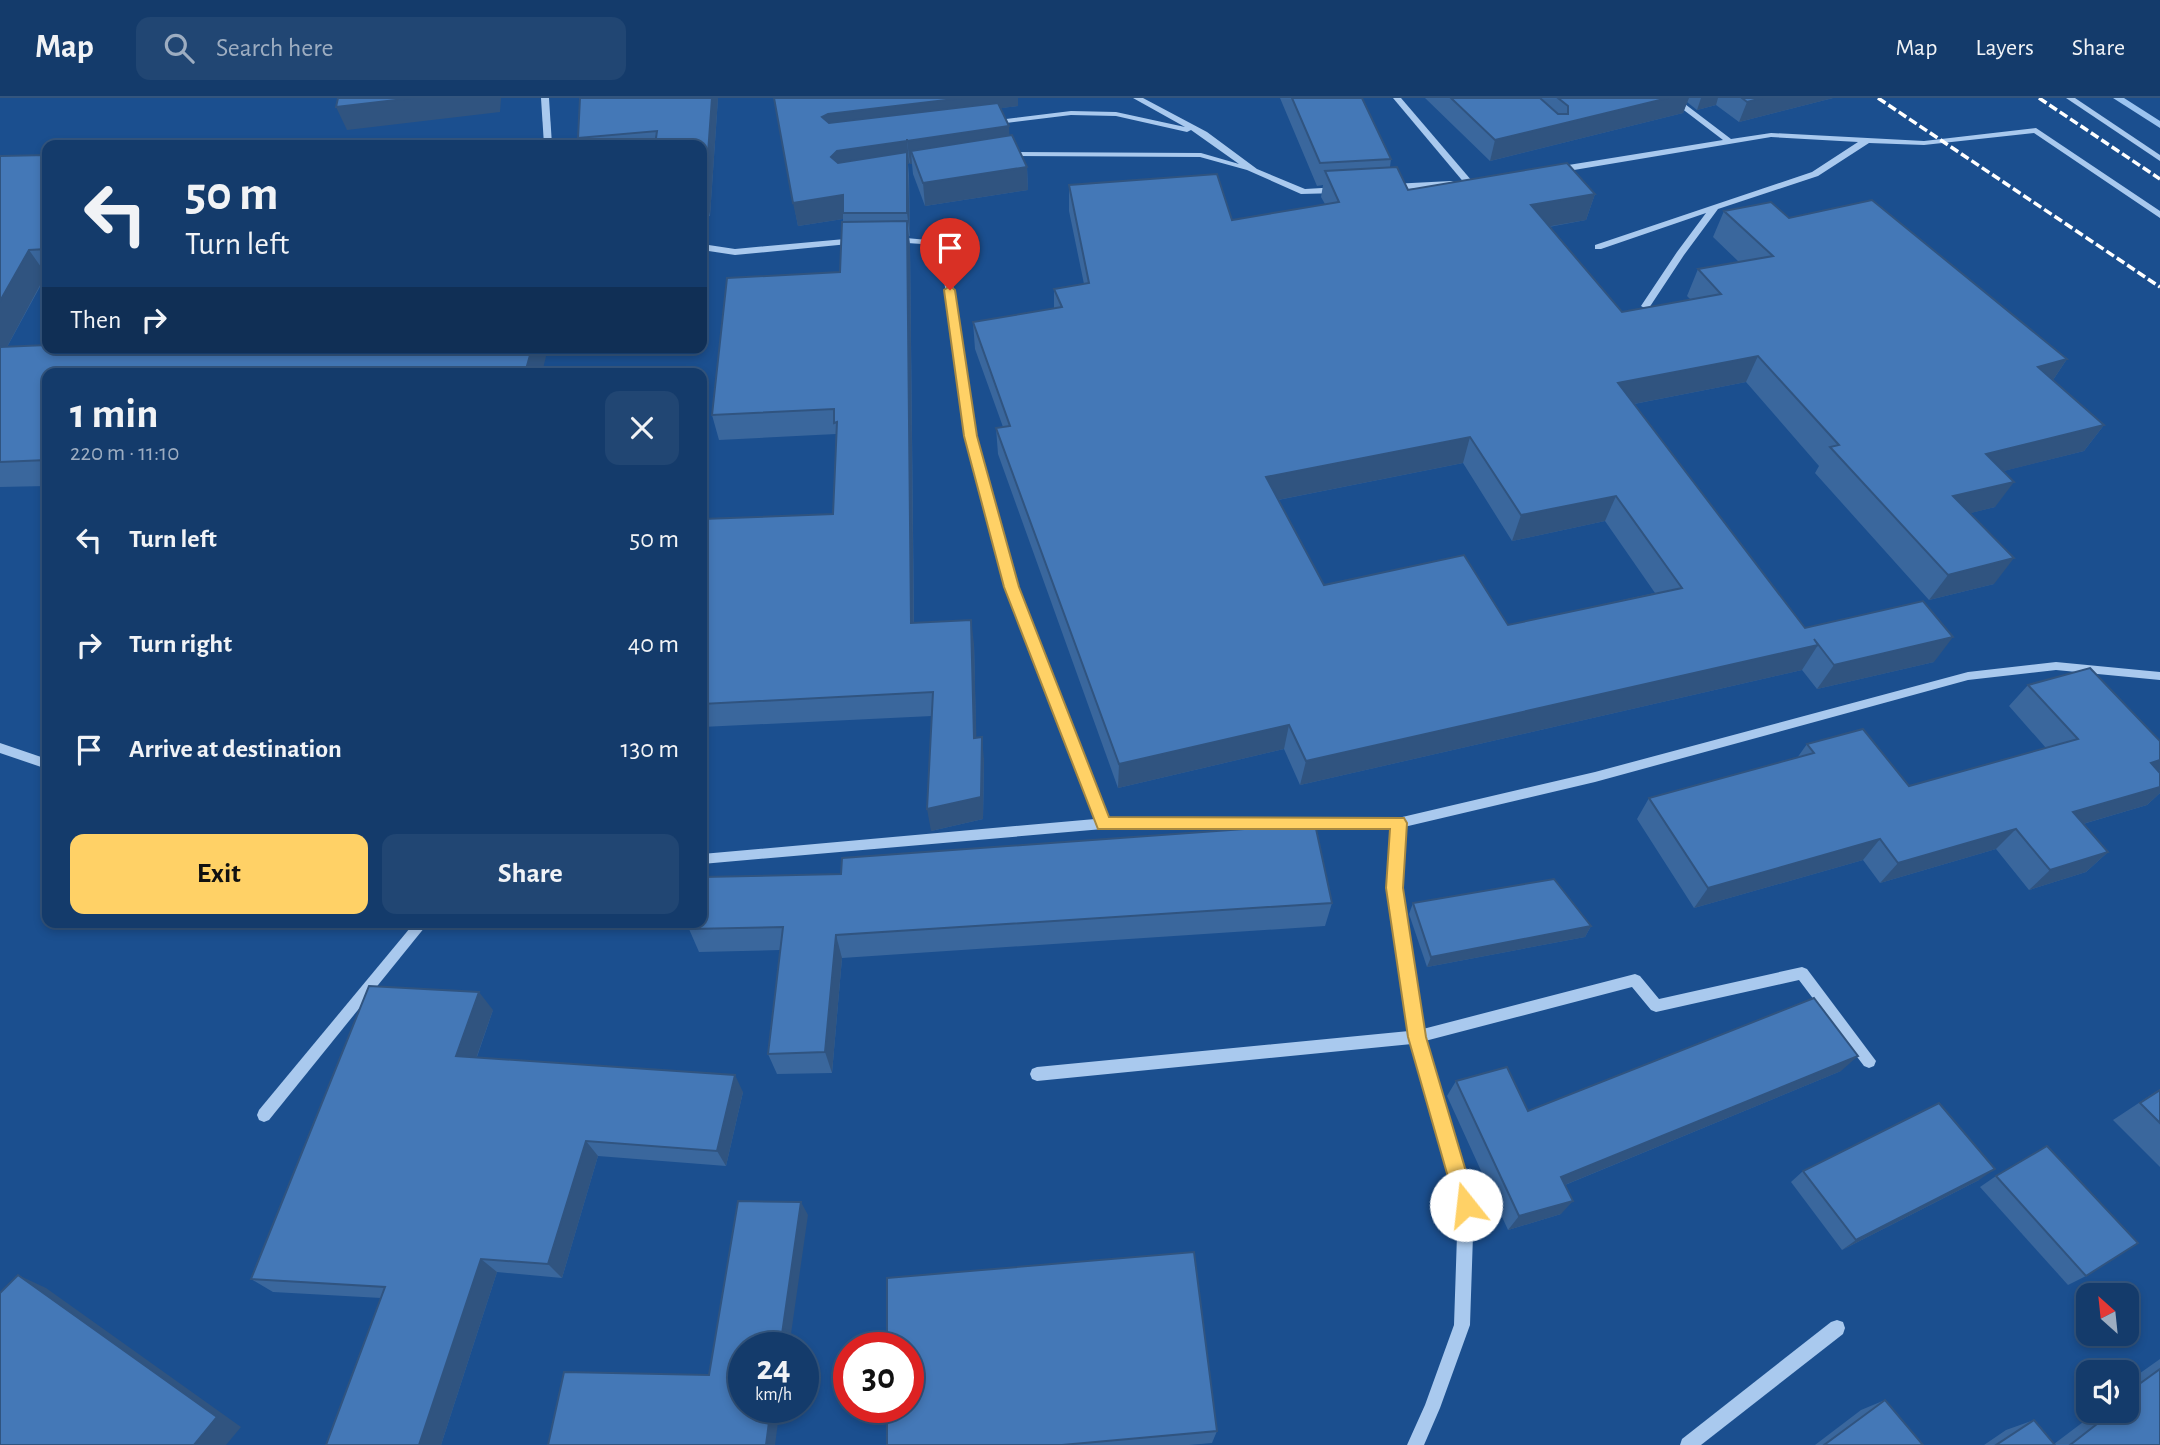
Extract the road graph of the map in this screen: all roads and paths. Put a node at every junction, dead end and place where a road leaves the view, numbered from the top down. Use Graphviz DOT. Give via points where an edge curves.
graph roads {
  1 [pos="545,98"];
  2 [pos="1138,98"];
  3 [pos="1397,98"];
  4 [pos="1672,98"];
  5 [pos="2070,98"];
  6 [pos="978,124"];
  7 [pos="1204,134"];
  8 [pos="548,140"];
  9 [pos="1867,140"];
  10 [pos="1730,142"];
  11 [pos="1000,155"];
  12 [pos="2160,159"];
  13 [pos="1254,170"];
  14 [pos="1551,170"];
  15 [pos="1483,181"];
  16 [pos="1469,183"];
  17 [pos="1387,188"];
  18 [pos="1345,190"];
  19 [pos="1716,208"];
  20 [pos="2160,215"];
  21 [pos="868,240"];
  22 [pos="881,240"];
  23 [pos="1598,247"];
  24 [pos="707,248"];
  25 [pos="1646,306"];
  26 [pos="2160,676"];
  27 [pos="0,748"];
  28 [pos="42,762"];
  29 [pos="1398,823"];
  30 [pos="1103,824"];
  31 [pos="707,859"];
  32 [pos="417,928"];
  33 [pos="1417,1037"];
  34 [pos="1869,1061"];
  35 [pos="1037,1074"];
  36 [pos="264,1115"];
  37 [pos="1837,1328"];
  38 [pos="1415,1445"];
  39 [pos="1688,1445"];
  1 -- 8 [label="street"];
  2 -- 7 [label="street"];
  3 -- 16 [label="street"];
  4 -- 10 [label="street"];
  5 -- 12 [label="street"];
  6 -- 7 [label="street" via="1071,113 1116,114"];
  7 -- 13 [label="street"];
  9 -- 10 [label="street" via="1771,135"];
  9 -- 19 [label="street" via="1815,174"];
  9 -- 20 [label="street" via="1924,143 2036,130"];
  10 -- 14 [label="street"];
  11 -- 13 [label="lane" via="1201,155"];
  13 -- 18 [label="street" via="1304,192"];
  15 -- 16 [label="street"];
  16 -- 17 [label="street"];
  19 -- 23 [label="street"];
  19 -- 25 [label="street"];
  21 -- 24 [label="street" via="735,252"];
  22 -- 30 [label="street" via="925,242 946,265 971,436 1012,587"];
  26 -- 29 [label="street" via="2056,666 1968,676 1608,773"];
  27 -- 28 [label="street"];
  29 -- 30 [label="street"];
  29 -- 33 [label="street" via="1395,888"];
  30 -- 31 [label="street"];
  32 -- 36 [label="street"];
  33 -- 34 [label="street" via="1635,980 1656,1006 1802,973"];
  33 -- 35 [label="street"];
  33 -- 38 [label="street" via="1466,1205 1462,1325"];
  37 -- 39 [label="street"];
}
